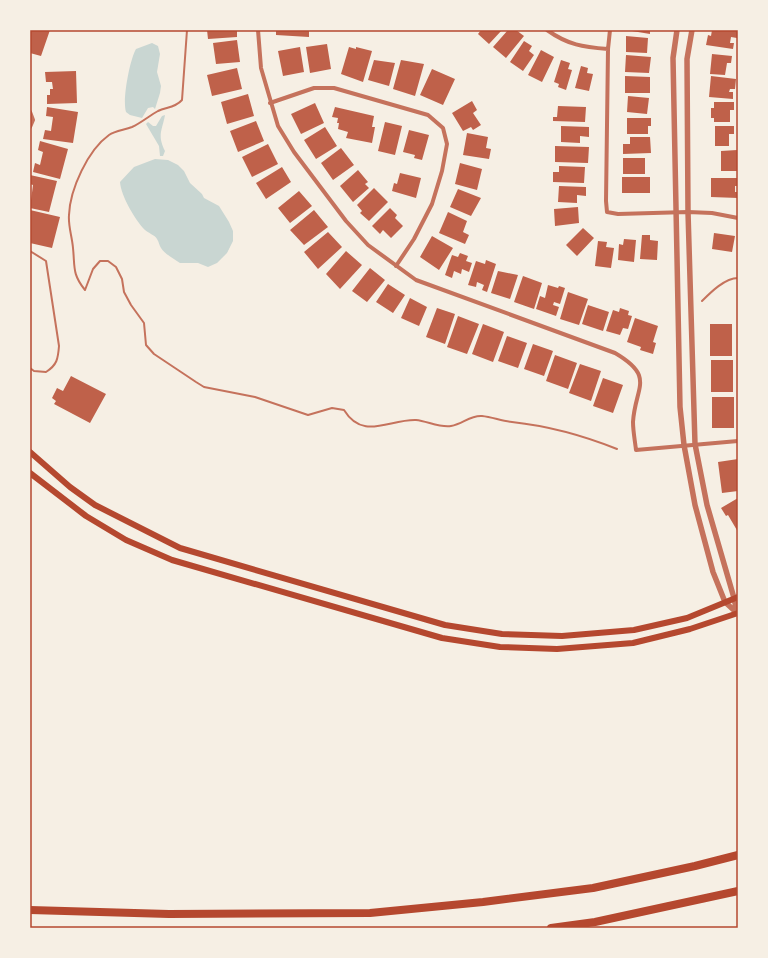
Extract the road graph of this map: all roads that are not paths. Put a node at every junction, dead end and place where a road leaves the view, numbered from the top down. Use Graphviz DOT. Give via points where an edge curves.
graph roads {
  1 [pos="187,30"];
  2 [pos="258,30"];
  3 [pos="547,30"];
  4 [pos="610,30"];
  5 [pos="677,30"];
  6 [pos="692,30"];
  7 [pos="608,49"];
  8 [pos="270,103"];
  9 [pos="30,112"];
  10 [pos="30,127"];
  11 [pos="688,212"];
  12 [pos="676,213"];
  13 [pos="738,218"];
  14 [pos="30,251"];
  15 [pos="396,266"];
  16 [pos="738,278"];
  17 [pos="702,301"];
  18 [pos="30,368"];
  19 [pos="738,441"];
  20 [pos="695,444"];
  21 [pos="684,445"];
  22 [pos="617,449"];
  23 [pos="30,452"];
  24 [pos="30,473"];
  25 [pos="736,598"];
  26 [pos="725,602"];
  27 [pos="737,613"];
  28 [pos="738,855"];
  29 [pos="738,891"];
  30 [pos="30,910"];
  31 [pos="551,928"];
  1 -- 22 [label="lane" via="182,100 178,105 159,111 132,127 110,134 94,149 75,186 68,215 74,247 73,266 77,280 85,290 100,261 108,261 116,267 131,306 144,322 146,345 154,354 204,386 255,397 308,415 332,408 344,410 350,420 367,427 414,420 447,427 470,417 483,416 558,429"];
  2 -- 8 [label="street" via="261,68"];
  3 -- 7 [label="street" via="560,39 582,47"];
  4 -- 7 [label="street"];
  5 -- 12 [label="street" via="673,58"];
  6 -- 11 [label="street" via="687,59"];
  7 -- 12 [label="street" via="608,212"];
  8 -- 15 [label="street" via="278,126 294,152 346,221 368,244"];
  8 -- 15 [label="street" via="314,88 334,88 428,115 443,128 447,144 432,204 414,239"];
  9 -- 10 [label="street" via="33,120"];
  11 -- 12 [label="street"];
  11 -- 13 [label="street"];
  11 -- 20 [label="street"];
  12 -- 21 [label="street" via="680,407"];
  14 -- 18 [label="lane" via="46,261 59,346 54,367 46,372"];
  15 -- 21 [label="street" via="416,280 443,291 616,353 630,362 640,375 640,392 633,422 636,450"];
  16 -- 17 [label="lane" via="732,278"];
  19 -- 20 [label="street"];
  20 -- 21 [label="street"];
  20 -- 25 [label="street" via="706,505"];
  21 -- 26 [label="street" via="695,505 713,572"];
  23 -- 26 [label="main road" via="95,506 180,548 445,625 502,634 562,636 634,630 687,618"];
  24 -- 27 [label="main road" via="86,516 126,540 172,560 442,638 500,647 557,649 633,643 690,629"];
  25 -- 26 [label="main road"];
  25 -- 27 [label="street"];
  26 -- 27 [label="street"];
  28 -- 30 [label="highway" via="593,888 370,913 169,914"];
  29 -- 31 [label="highway" via="595,922"];
}
